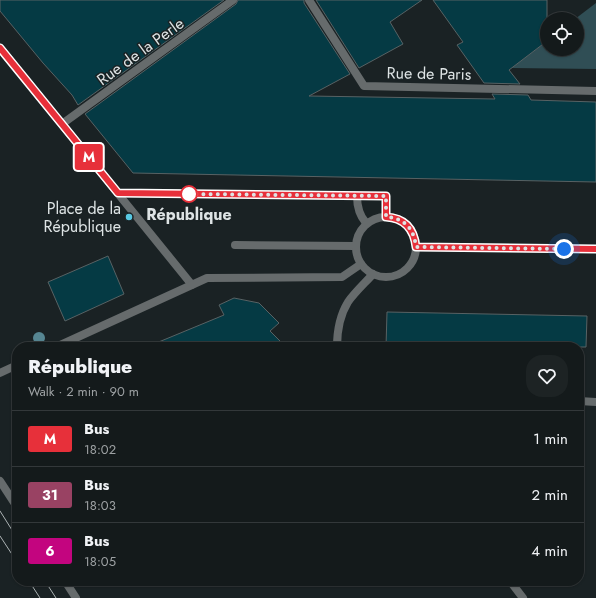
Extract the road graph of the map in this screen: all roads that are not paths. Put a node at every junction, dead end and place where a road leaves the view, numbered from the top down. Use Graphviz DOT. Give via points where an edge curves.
graph roads {
  1 [pos="233,0"];
  2 [pos="309,0"];
  3 [pos="0,48"];
  4 [pos="596,91"];
  5 [pos="62,124"];
  6 [pos="118,193"];
  7 [pos="357,196"];
  8 [pos="386,217"];
  9 [pos="366,224"];
  10 [pos="235,245"];
  11 [pos="356,246"];
  12 [pos="416,247"];
  13 [pos="596,249"];
  14 [pos="361,264"];
  15 [pos="373,274"];
  16 [pos="192,285"];
  17 [pos="67,342"];
  18 [pos="337,342"];
  19 [pos="12,367"];
  20 [pos="0,373"];
  21 [pos="584,401"];
  22 [pos="596,402"];
  23 [pos="0,480"];
  24 [pos="12,499"];
  25 [pos="68,586"];
  26 [pos="514,586"];
  27 [pos="76,598"];
  28 [pos="523,598"];
  1 -- 5 [label="street, Rue de la Perle"];
  2 -- 4 [label="street, Rue de Paris" via="364,86"];
  3 -- 5 [label="street"];
  5 -- 6 [label="street"];
  6 -- 7 [label="street"];
  6 -- 16 [label="street"];
  7 -- 8 [label="street" via="386,196"];
  7 -- 9 [label="street" via="357,205"];
  8 -- 9 [label="street" via="379,217"];
  8 -- 12 [label="street" via="393,217 409,226 414,234"];
  9 -- 11 [label="street" via="358,234"];
  10 -- 11 [label="street"];
  11 -- 14 [label="street"];
  12 -- 13 [label="street"];
  12 -- 15 [label="street" via="413,259 403,271 391,277"];
  14 -- 15 [label="street"];
  14 -- 16 [label="street" via="342,277 207,278"];
  15 -- 18 [label="street" via="348,303 338,331"];
  16 -- 17 [label="street"];
  19 -- 20 [label="street"];
  21 -- 22 [label="street"];
  23 -- 24 [label="street"];
  25 -- 27 [label="street"];
  26 -- 28 [label="street"];
}
